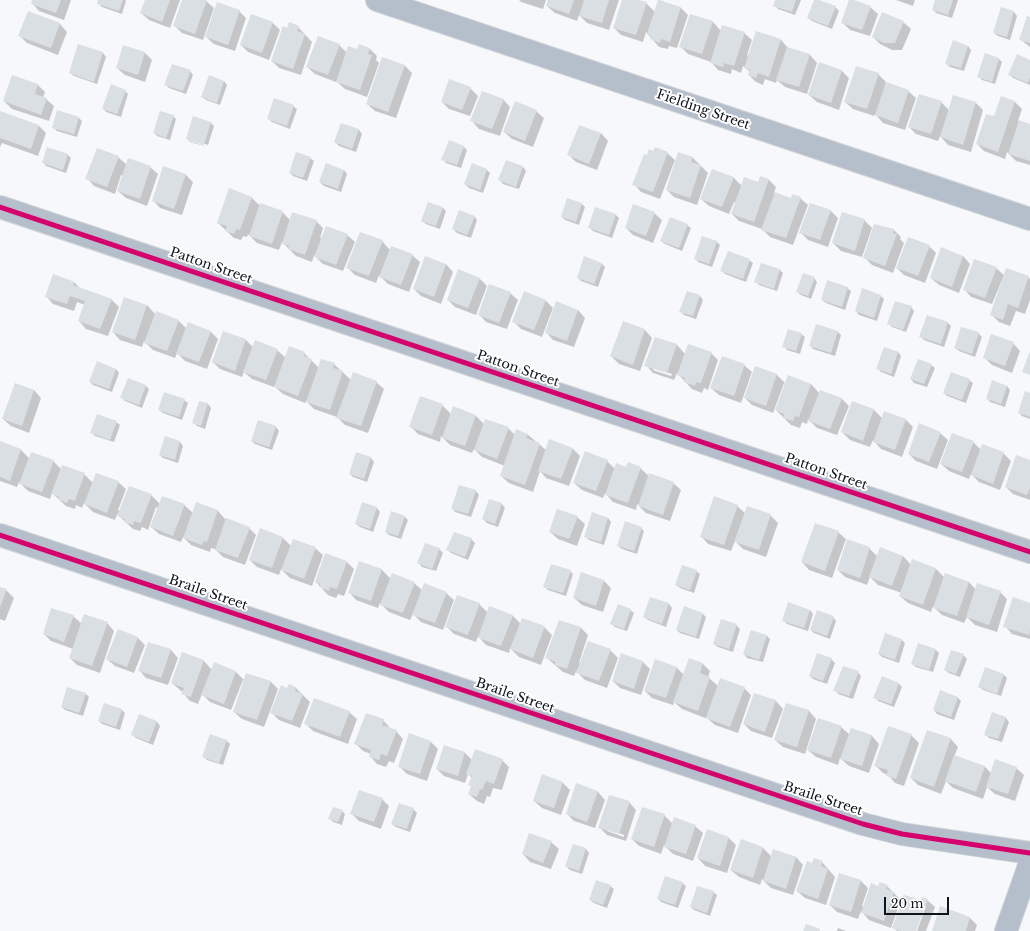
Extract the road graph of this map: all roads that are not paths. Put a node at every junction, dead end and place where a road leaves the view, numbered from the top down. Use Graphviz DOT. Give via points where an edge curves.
graph roads {
  1 [pos="377,0"];
  2 [pos="0,207"];
  3 [pos="1030,219"];
  4 [pos="0,535"];
  5 [pos="1030,552"];
  6 [pos="1030,853"];
  7 [pos="1030,863"];
  8 [pos="1006,931"];
  1 -- 3 [label="street, Fielding Street"];
  2 -- 5 [label="street, Patton Street"];
  4 -- 6 [label="street, Braile Street" via="863,824 902,834"];
  7 -- 8 [label="street"];
}
